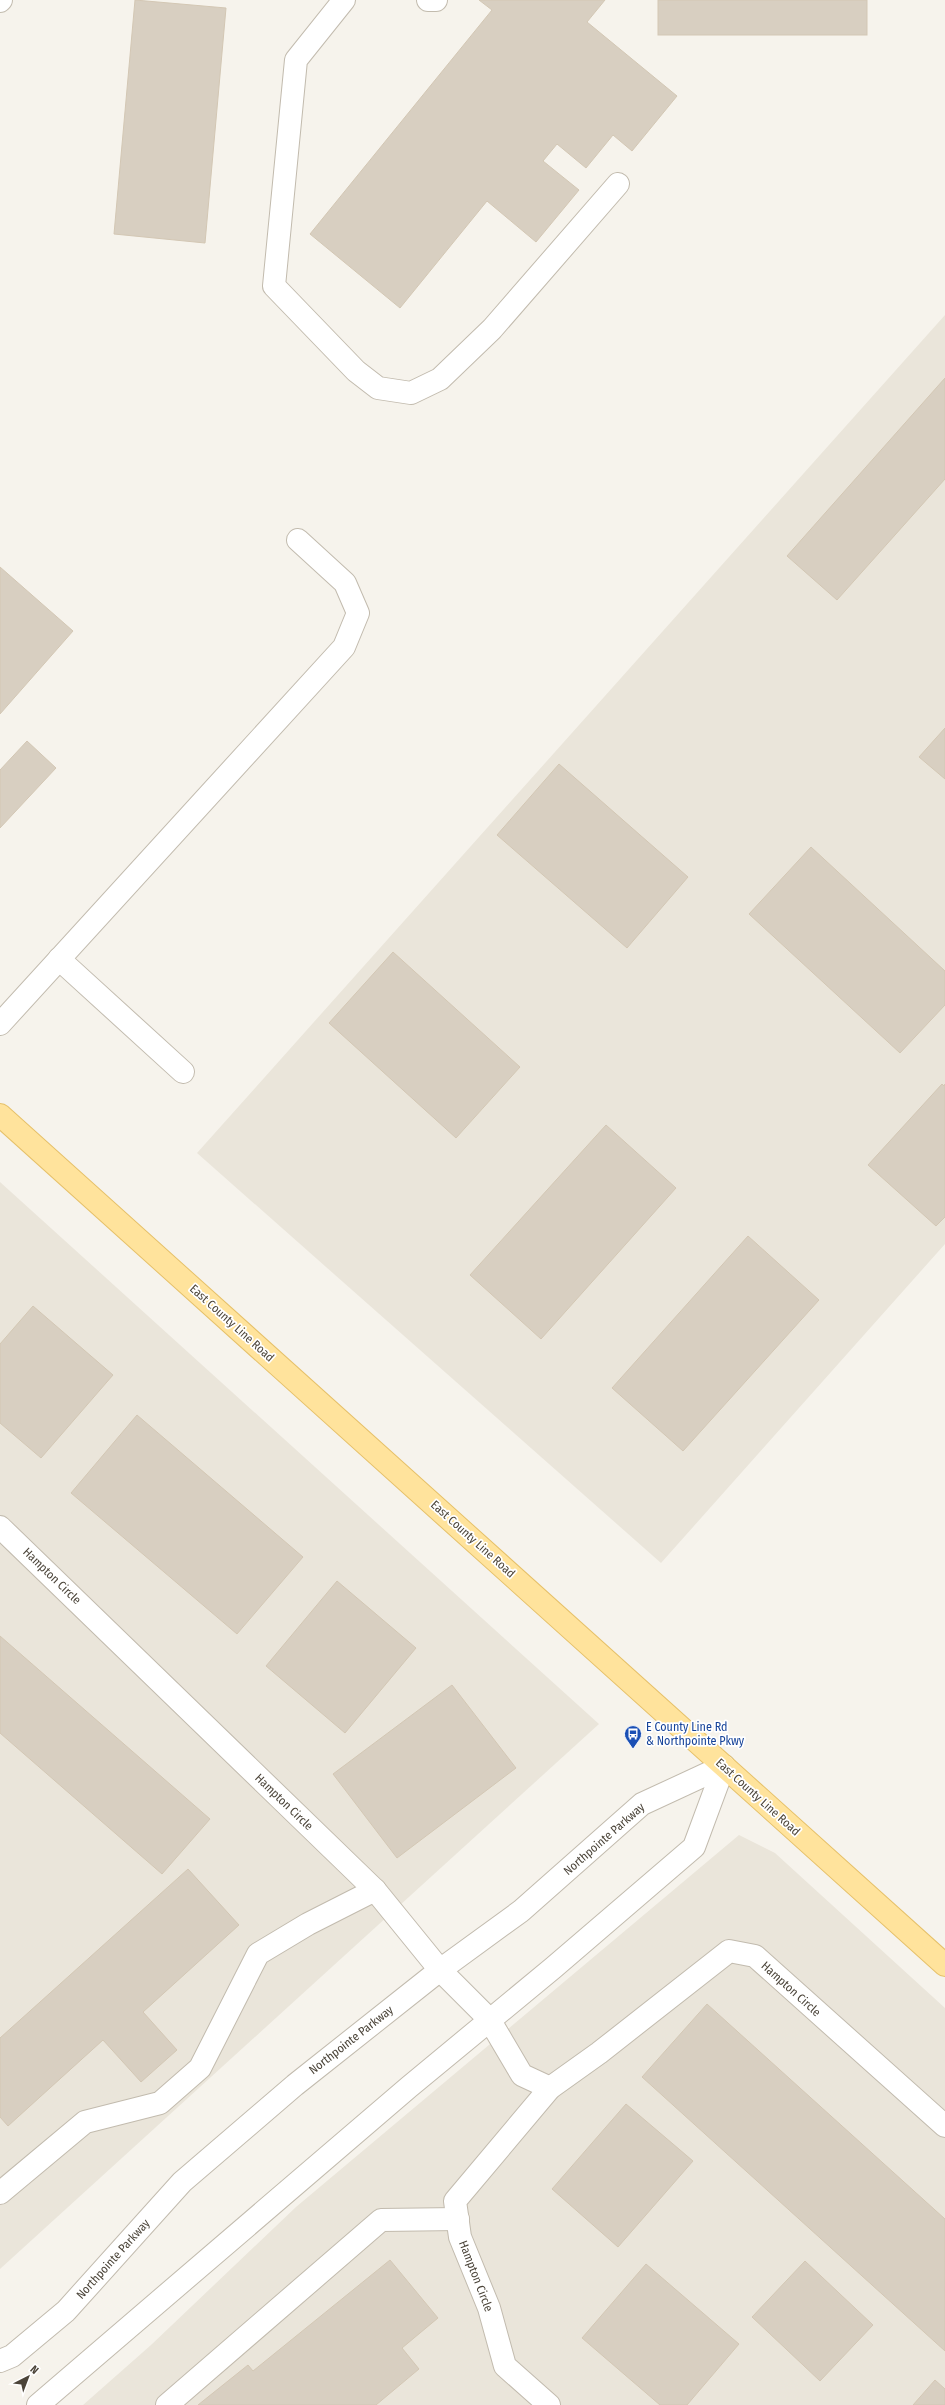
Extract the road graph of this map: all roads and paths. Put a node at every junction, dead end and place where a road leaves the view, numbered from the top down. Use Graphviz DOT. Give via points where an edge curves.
graph roads {
  1 [pos="344,0"];
  2 [pos="428,0"];
  3 [pos="436,0"];
  4 [pos="618,184"];
  5 [pos="298,540"];
  6 [pos="59,959"];
  7 [pos="0,1024"];
  8 [pos="183,1072"];
  9 [pos="0,1115"];
  10 [pos="0,1528"];
  11 [pos="724,1766"];
  12 [pos="375,1890"];
  13 [pos="945,1965"];
  14 [pos="440,1970"];
  15 [pos="489,2019"];
  16 [pos="550,2088"];
  17 [pos="945,2126"];
  18 [pos="0,2193"];
  19 [pos="458,2219"];
  20 [pos="0,2361"];
  21 [pos="38,2405"];
  22 [pos="167,2405"];
  23 [pos="549,2405"];
  1 -- 4 [label="street" via="296,60 274,286 356,371 378,388 411,393 440,379 492,329"];
  2 -- 3 [label="street"];
  5 -- 6 [label="street" via="345,583 358,613 344,647"];
  6 -- 7 [label="street"];
  6 -- 8 [label="street"];
  9 -- 11 [label="main road, East County Line Road"];
  10 -- 12 [label="street, Hampton Circle"];
  11 -- 13 [label="main road, East County Line Road"];
  11 -- 14 [label="street, Northpointe Parkway" via="642,1804 521,1911"];
  11 -- 15 [label="street" via="694,1847 553,1968"];
  12 -- 14 [label="street, Hampton Circle"];
  12 -- 18 [label="street" via="308,1924 258,1954 200,2068 160,2103 85,2122"];
  14 -- 15 [label="street, Hampton Circle"];
  14 -- 20 [label="street, Northpointe Parkway" via="295,2085 182,2182 66,2311 12,2356"];
  15 -- 16 [label="street, Hampton Circle" via="522,2075"];
  15 -- 21 [label="street"];
  16 -- 17 [label="street, Hampton Circle" via="599,2053 729,1950 755,1956"];
  16 -- 19 [label="street, Hampton Circle" via="455,2201"];
  19 -- 22 [label="street" via="381,2220"];
  19 -- 23 [label="street, Hampton Circle" via="460,2237 489,2308 505,2366"];
}
